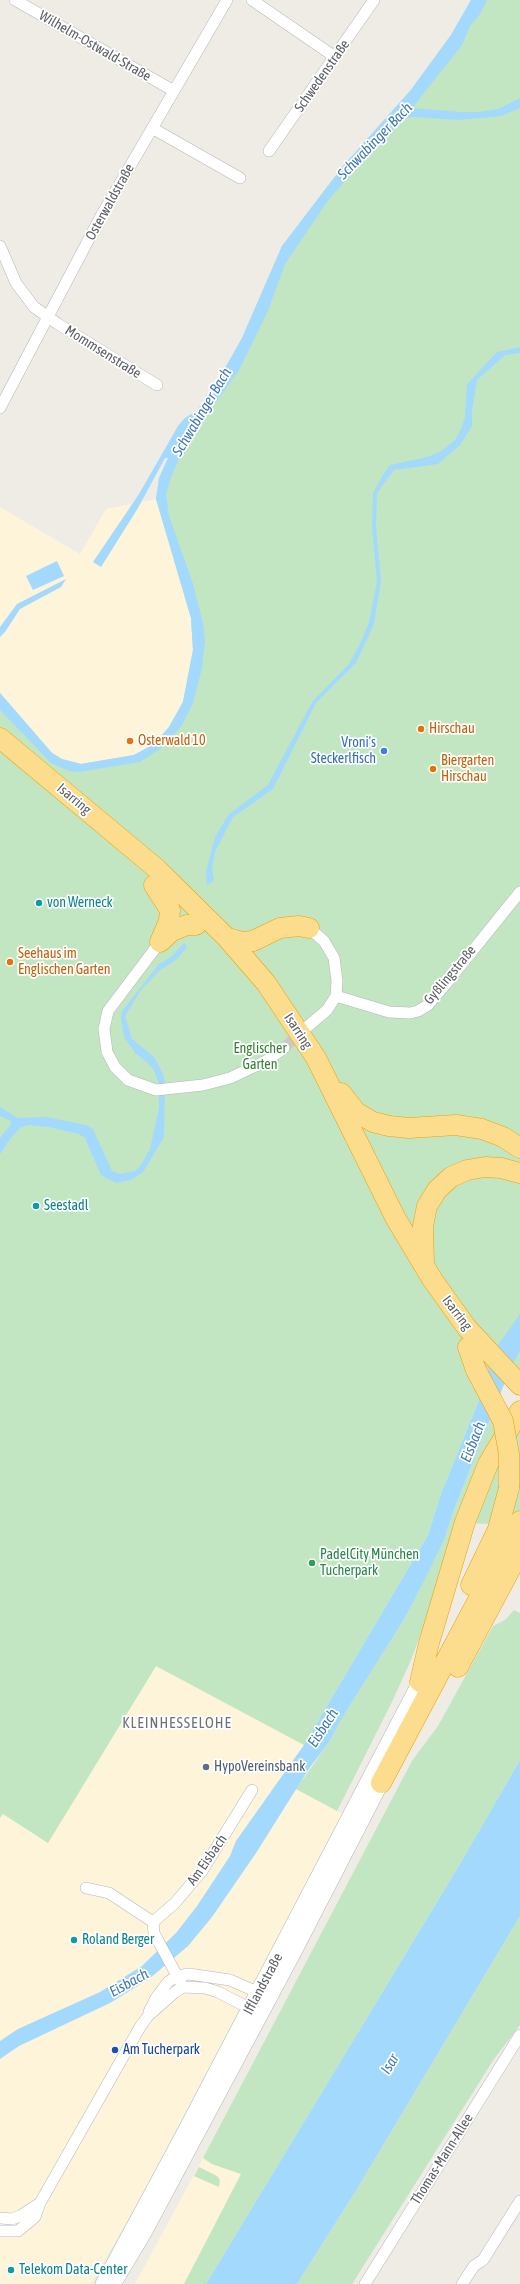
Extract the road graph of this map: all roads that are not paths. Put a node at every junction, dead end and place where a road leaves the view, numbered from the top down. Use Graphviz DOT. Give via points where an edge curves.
graph roads {
  1 [pos="15,0"];
  2 [pos="227,0"];
  3 [pos="252,0"];
  4 [pos="374,0"];
  5 [pos="335,57"];
  6 [pos="174,91"];
  7 [pos="152,128"];
  8 [pos="269,151"];
  9 [pos="240,178"];
  10 [pos="0,246"];
  11 [pos="49,318"];
  12 [pos="157,385"];
  13 [pos="0,408"];
  14 [pos="0,738"];
  15 [pos="0,754"];
  16 [pos="154,885"];
  17 [pos="520,892"];
  18 [pos="199,919"];
  19 [pos="309,928"];
  20 [pos="264,937"];
  21 [pos="227,938"];
  22 [pos="160,942"];
  23 [pos="266,983"];
  24 [pos="336,996"];
  25 [pos="307,1027"];
  26 [pos="284,1048"];
  27 [pos="316,1058"];
  28 [pos="520,1148"];
  29 [pos="520,1174"];
  30 [pos="424,1266"];
  31 [pos="477,1357"];
  32 [pos="520,1385"];
  33 [pos="520,1400"];
  34 [pos="520,1411"];
  35 [pos="520,1521"];
  36 [pos="520,1551"];
  37 [pos="420,1682"];
  38 [pos="380,1783"];
  39 [pos="252,1790"];
  40 [pos="86,1888"];
  41 [pos="153,1922"];
  42 [pos="175,1972"];
  43 [pos="183,1987"];
  44 [pos="264,1995"];
  45 [pos="255,2011"];
  46 [pos="148,2016"];
  47 [pos="520,2034"];
  48 [pos="520,2201"];
  49 [pos="40,2203"];
  50 [pos="0,2218"];
  51 [pos="0,2231"];
  52 [pos="145,2231"];
  53 [pos="122,2249"];
  54 [pos="97,2284"];
  55 [pos="103,2284"];
  56 [pos="114,2284"];
  57 [pos="120,2284"];
  58 [pos="365,2284"];
  59 [pos="462,2284"];
  1 -- 6 [label="street, Wilhelm-Ostwald-Straße"];
  2 -- 6 [label="street, Osterwaldstraße"];
  3 -- 5 [label="street"];
  4 -- 5 [label="street, Schwedenstraße"];
  5 -- 8 [label="street, Schwedenstraße"];
  6 -- 7 [label="street, Osterwaldstraße"];
  7 -- 9 [label="street"];
  7 -- 11 [label="street, Osterwaldstraße" via="101,216"];
  10 -- 11 [label="street, Mommsenstraße" via="16,283 26,297"];
  11 -- 12 [label="street, Mommsenstraße"];
  11 -- 13 [label="street, Osterwaldstraße"];
  14 -- 18 [label="highway, Isarring" via="145,859"];
  15 -- 16 [label="highway, Isarring"];
  16 -- 18 [label="highway, Isarring"];
  16 -- 22 [label="highway" via="170,910 169,921"];
  17 -- 24 [label="street, Gyßlingstraße" via="428,1005 418,1011 388,1012"];
  18 -- 21 [label="highway, Isarring"];
  18 -- 22 [label="highway" via="172,931"];
  18 -- 31 [label="highway, Isarring" via="271,1014 296,1052 329,1110 390,1230 432,1300"];
  19 -- 20 [label="highway" via="280,928"];
  19 -- 24 [label="street" via="324,941 334,958 338,981"];
  20 -- 21 [label="highway" via="252,942"];
  20 -- 23 [label="highway" via="259,958"];
  21 -- 23 [label="highway, Isarring"];
  22 -- 26 [label="street" via="108,1011 103,1032 107,1052 115,1067 128,1080 156,1090 203,1085 230,1078 266,1061"];
  23 -- 27 [label="highway, Isarring"];
  24 -- 25 [label="street" via="327,1010"];
  27 -- 28 [label="highway" via="327,1068 345,1100 356,1112 373,1122 409,1128 456,1126 482,1129 503,1137"];
  27 -- 30 [label="highway, Isarring" via="396,1219"];
  29 -- 30 [label="highway" via="501,1168 485,1167 467,1170 450,1177 437,1190 428,1206 423,1226"];
  30 -- 31 [label="highway, Isarring" via="456,1314"];
  31 -- 32 [label="highway, Isarring"];
  31 -- 33 [label="highway, Isarring"];
  31 -- 37 [label="highway, bridge" via="503,1421 509,1454 509,1488 498,1529"];
  34 -- 37 [label="highway" via="488,1464 465,1522"];
  35 -- 38 [label="highway"];
  36 -- 38 [label="highway" via="444,1695 403,1757"];
  37 -- 44 [label="main road, Ifflandstraße"];
  38 -- 44 [label="main road, Ifflandstraße"];
  39 -- 41 [label="street, Am Eisbach" via="202,1871 175,1903"];
  40 -- 41 [label="street" via="108,1893"];
  41 -- 42 [label="street" via="154,1933"];
  42 -- 43 [label="street"];
  42 -- 44 [label="street" via="218,1977"];
  42 -- 46 [label="street" via="156,1998"];
  43 -- 45 [label="street" via="196,1986 218,1992"];
  43 -- 46 [label="street"];
  44 -- 45 [label="main road, Ifflandstraße"];
  45 -- 52 [label="main road, Ifflandstraße"];
  45 -- 53 [label="main road, Ifflandstraße"];
  46 -- 49 [label="street"];
  47 -- 58 [label="street, Thomas-Mann-Allee"];
  48 -- 59 [label="street" via="483,2260 474,2266"];
  49 -- 50 [label="street" via="20,2216"];
  49 -- 51 [label="street" via="35,2217 28,2225 18,2231"];
  52 -- 56 [label="main road, Ifflandstraße"];
  52 -- 57 [label="main road"];
  53 -- 54 [label="main road"];
  53 -- 55 [label="main road, Ifflandstraße"];
}
